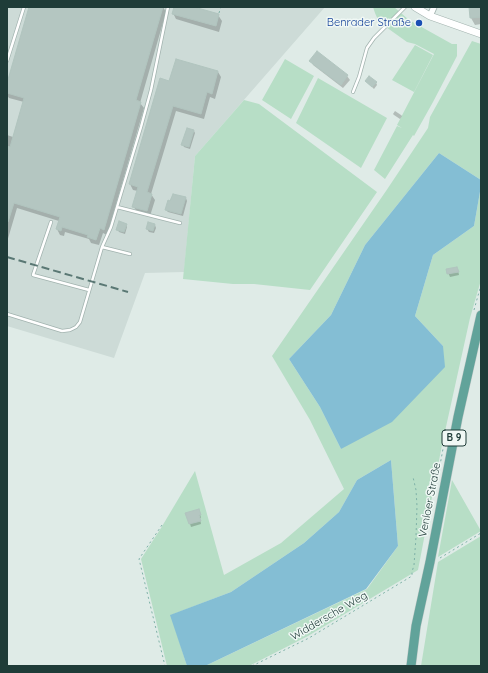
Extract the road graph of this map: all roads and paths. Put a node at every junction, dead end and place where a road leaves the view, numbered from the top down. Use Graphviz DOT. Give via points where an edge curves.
graph roads {
  1 [pos="24,7"];
  2 [pos="168,7"];
  3 [pos="221,7"];
  4 [pos="405,7"];
  5 [pos="415,7"];
  6 [pos="434,7"];
  7 [pos="219,13"];
  8 [pos="430,16"];
  9 [pos="481,34"];
  10 [pos="7,60"];
  11 [pos="353,92"];
  12 [pos="117,207"];
  13 [pos="51,222"];
  14 [pos="180,223"];
  15 [pos="102,247"];
  16 [pos="130,254"];
  17 [pos="481,285"];
  18 [pos="89,290"];
  19 [pos="479,292"];
  20 [pos="7,314"];
  21 [pos="481,315"];
  22 [pos="413,477"];
  23 [pos="162,525"];
  24 [pos="481,533"];
  25 [pos="430,562"];
  26 [pos="165,666"];
  27 [pos="252,666"];
  28 [pos="411,666"];
  1 -- 10 [label="lane"];
  2 -- 12 [label="lane" via="149,97"];
  3 -- 7 [label="path"];
  4 -- 11 [label="lane" via="367,48"];
  5 -- 8 [label="street"];
  6 -- 8 [label="street"];
  8 -- 9 [label="street"];
  12 -- 14 [label="lane"];
  12 -- 15 [label="lane"];
  13 -- 18 [label="lane" via="33,275"];
  15 -- 16 [label="lane"];
  15 -- 18 [label="lane"];
  17 -- 19 [label="path"];
  18 -- 20 [label="lane" via="80,322 70,330 62,331"];
  21 -- 25 [label="main road, Venloer Straße / B 9"];
  22 -- 27 [label="path, Widdersche Weg" via="417,506 412,576 309,638"];
  23 -- 26 [label="path" via="139,558"];
  24 -- 25 [label="path"];
  25 -- 28 [label="main road, Venloer Straße / B 9" via="416,626"];
}
